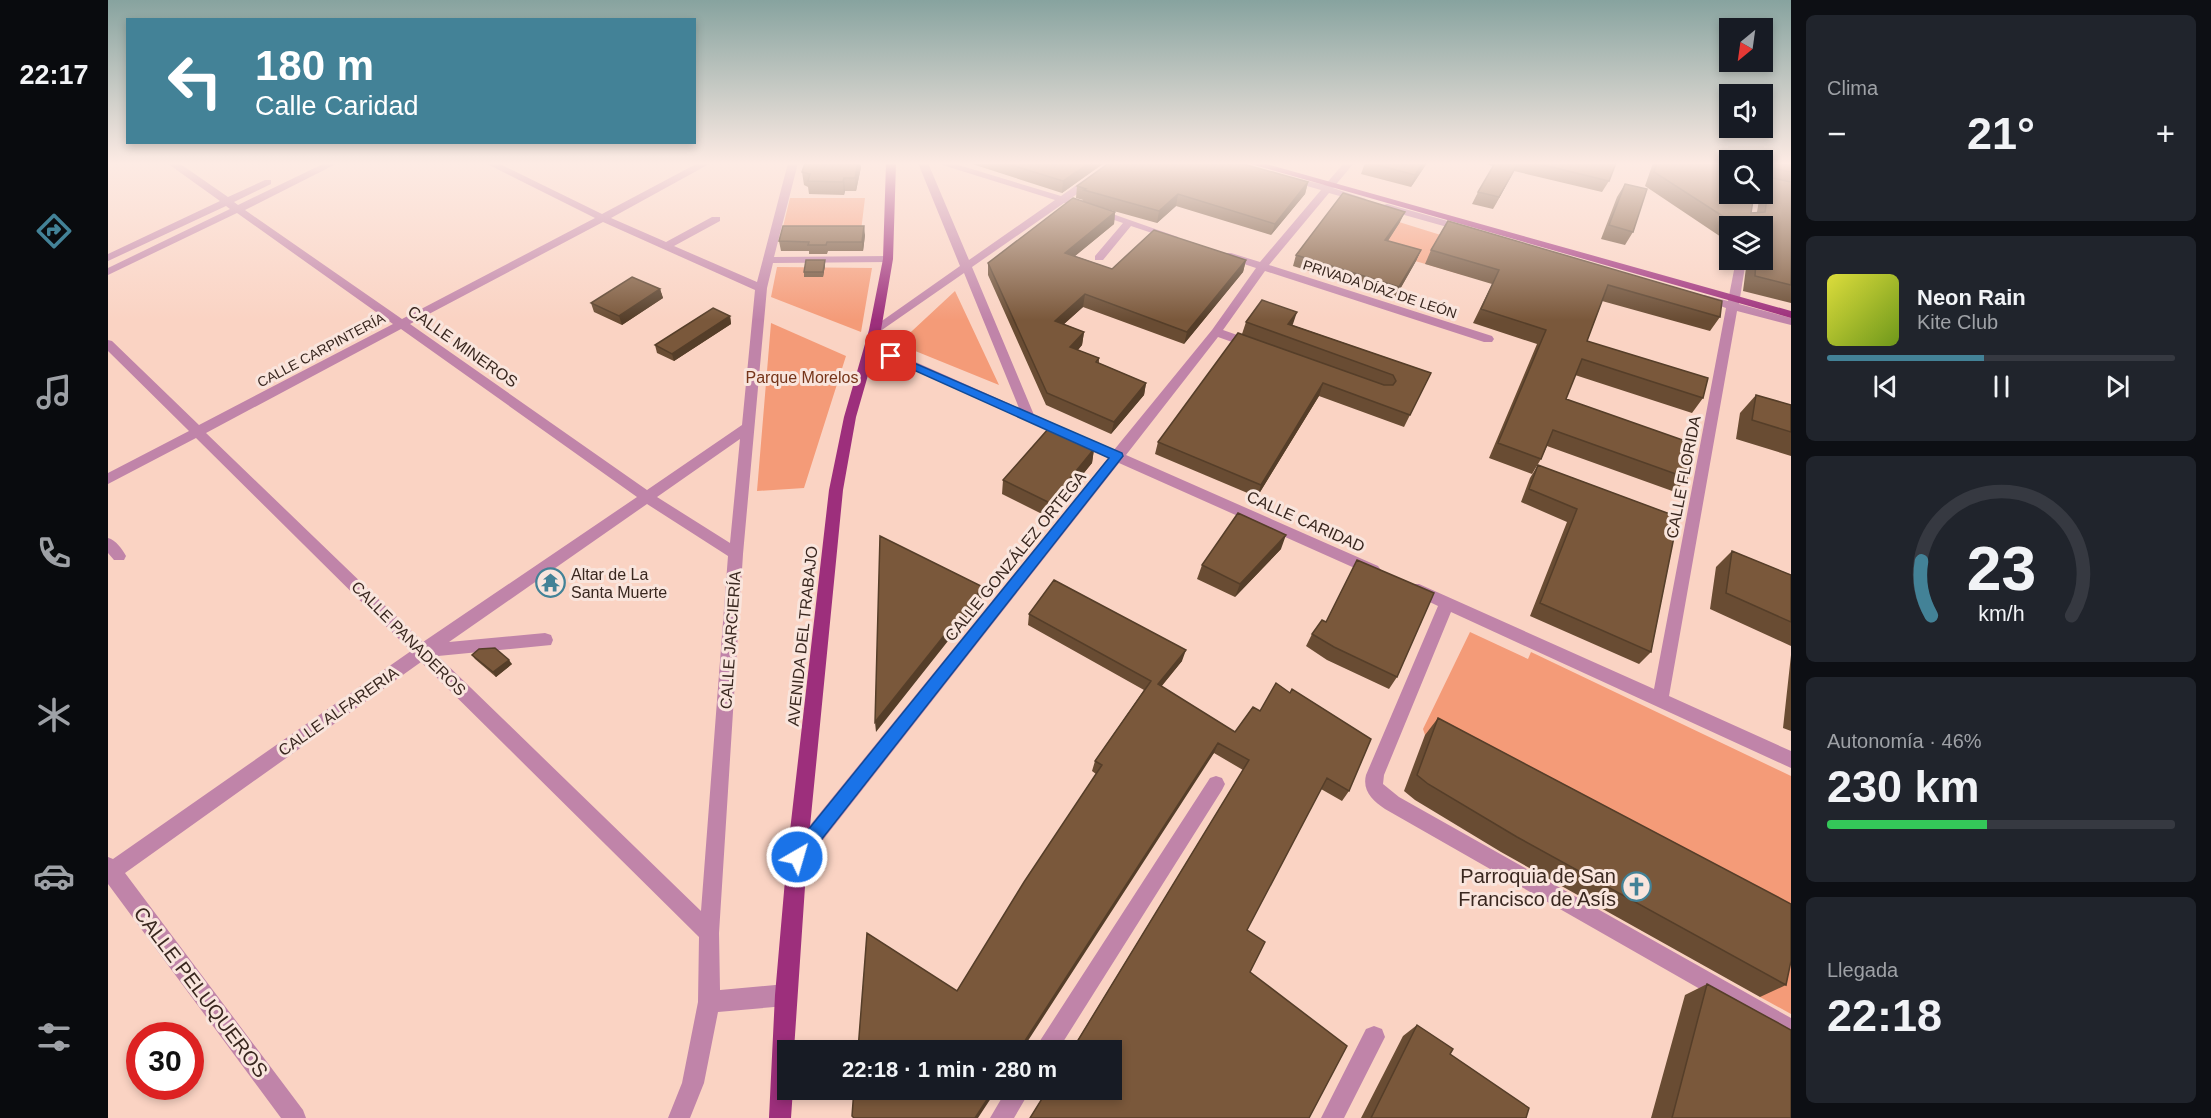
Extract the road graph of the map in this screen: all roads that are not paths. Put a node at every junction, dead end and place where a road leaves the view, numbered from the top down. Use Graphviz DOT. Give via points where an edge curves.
graph roads {
  1 [pos="210,215"];
  2 [pos="215,215"];
  3 [pos="245,215"];
  4 [pos="597,215"];
  5 [pos="608,215"];
  6 [pos="779,215"];
  7 [pos="889,215"];
  8 [pos="943,215"];
  9 [pos="1037,215"];
  10 [pos="1109,215"];
  11 [pos="1307,215"];
  12 [pos="1425,215"];
  13 [pos="603,218"];
  14 [pos="716,219"];
  15 [pos="1129,222"];
  16 [pos="1184,241"];
  17 [pos="666,246"];
  18 [pos="1218,252"];
  19 [pos="108,258"];
  20 [pos="1099,258"];
  21 [pos="767,260"];
  22 [pos="888,260"];
  23 [pos="964,267"];
  24 [pos="1262,267"];
  25 [pos="1739,270"];
  26 [pos="108,272"];
  27 [pos="761,288"];
  28 [pos="1733,303"];
  29 [pos="1791,315"];
  30 [pos="1791,322"];
  31 [pos="403,324"];
  32 [pos="875,330"];
  33 [pos="1216,332"];
  34 [pos="1488,339"];
  35 [pos="108,344"];
  36 [pos="871,347"];
  37 [pos="1260,348"];
  38 [pos="1029,417"];
  39 [pos="747,427"];
  40 [pos="199,431"];
  41 [pos="1117,456"];
  42 [pos="108,479"];
  43 [pos="647,497"];
  44 [pos="108,543"];
  45 [pos="736,554"];
  46 [pos="119,556"];
  47 [pos="1383,574"];
  48 [pos="1404,584"];
  49 [pos="1446,603"];
  50 [pos="545,640"];
  51 [pos="422,652"];
  52 [pos="1660,700"];
  53 [pos="1791,760"];
  54 [pos="1216,784"];
  55 [pos="797,857"];
  56 [pos="109,871"];
  57 [pos="709,933"];
  58 [pos="786,995"];
  59 [pos="709,1002"];
  60 [pos="1791,1030"];
  61 [pos="1374,1037"];
  62 [pos="1051,1040"];
  63 [pos="1013,1100"];
  64 [pos="783,1116"];
  65 [pos="295,1118"];
  66 [pos="679,1118"];
  67 [pos="1001,1118"];
  68 [pos="1332,1118"];
  1 -- 19 [label="street"];
  2 -- 26 [label="street"];
  3 -- 31 [label="street, CALLE MINEROS"];
  4 -- 13 [label="street"];
  5 -- 13 [label="street, CALLE CARPINTERÍA"];
  6 -- 21 [label="street, CALLE JARCIERÍA"];
  7 -- 22 [label="main road, AVENIDA DEL TRABAJO"];
  8 -- 23 [label="street"];
  9 -- 23 [label="street"];
  10 -- 15 [label="street"];
  11 -- 24 [label="street, CALLE GONZÁLEZ ORTEGA"];
  12 -- 28 [label="street"];
  13 -- 17 [label="street"];
  13 -- 31 [label="street, CALLE CARPINTERÍA"];
  14 -- 17 [label="street"];
  15 -- 16 [label="street"];
  15 -- 20 [label="street"];
  17 -- 27 [label="street"];
  18 -- 24 [label="street, PRIVADA DÍAZ DE LEÓN"];
  21 -- 22 [label="street"];
  21 -- 27 [label="street, CALLE JARCIERÍA"];
  22 -- 32 [label="main road, AVENIDA DEL TRABAJO"];
  23 -- 32 [label="street"];
  23 -- 38 [label="street"];
  24 -- 33 [label="street, CALLE GONZÁLEZ ORTEGA"];
  24 -- 34 [label="street, PRIVADA DÍAZ DE LEÓN"];
  25 -- 28 [label="street, CALLE FLORIDA"];
  27 -- 39 [label="street, CALLE JARCIERÍA"];
  28 -- 29 [label="main road"];
  28 -- 30 [label="street"];
  28 -- 52 [label="street, CALLE FLORIDA"];
  31 -- 40 [label="street, CALLE CARPINTERÍA"];
  31 -- 43 [label="street, CALLE MINEROS"];
  32 -- 36 [label="main road, AVENIDA DEL TRABAJO"];
  33 -- 37 [label="street"];
  33 -- 41 [label="street, CALLE GONZÁLEZ ORTEGA"];
  35 -- 40 [label="street, CALLE PANADEROS"];
  36 -- 38 [label="street, CALLE CARIDAD"];
  36 -- 55 [label="main road, AVENIDA DEL TRABAJO" via="850,417 836,490"];
  38 -- 41 [label="street, CALLE CARIDAD"];
  39 -- 43 [label="street, CALLE ALFARERIA"];
  39 -- 45 [label="street, CALLE JARCIERÍA"];
  40 -- 42 [label="street, CALLE CARPINTERÍA"];
  40 -- 51 [label="street, CALLE PANADEROS"];
  41 -- 47 [label="street, CALLE CARIDAD"];
  41 -- 55 [label="street, CALLE GONZÁLEZ ORTEGA"];
  43 -- 45 [label="street, CALLE MINEROS"];
  43 -- 51 [label="street, CALLE ALFARERIA"];
  44 -- 46 [label="street"];
  45 -- 57 [label="street, CALLE JARCIERÍA"];
  48 -- 49 [label="street"];
  49 -- 52 [label="street"];
  49 -- 60 [label="street" via="1375,775 1376,790 1392,803"];
  50 -- 51 [label="street"];
  51 -- 56 [label="street, CALLE ALFARERIA"];
  51 -- 57 [label="street, CALLE PANADEROS"];
  52 -- 53 [label="street"];
  54 -- 62 [label="street"];
  55 -- 58 [label="main road, AVENIDA DEL TRABAJO"];
  56 -- 65 [label="street, CALLE PELUQUEROS"];
  57 -- 59 [label="street, CALLE JARCIERÍA"];
  58 -- 59 [label="street"];
  58 -- 64 [label="main road, AVENIDA DEL TRABAJO"];
  59 -- 66 [label="street, CALLE JARCIERÍA" via="693,1083"];
  61 -- 68 [label="street"];
  63 -- 67 [label="street"];
}
